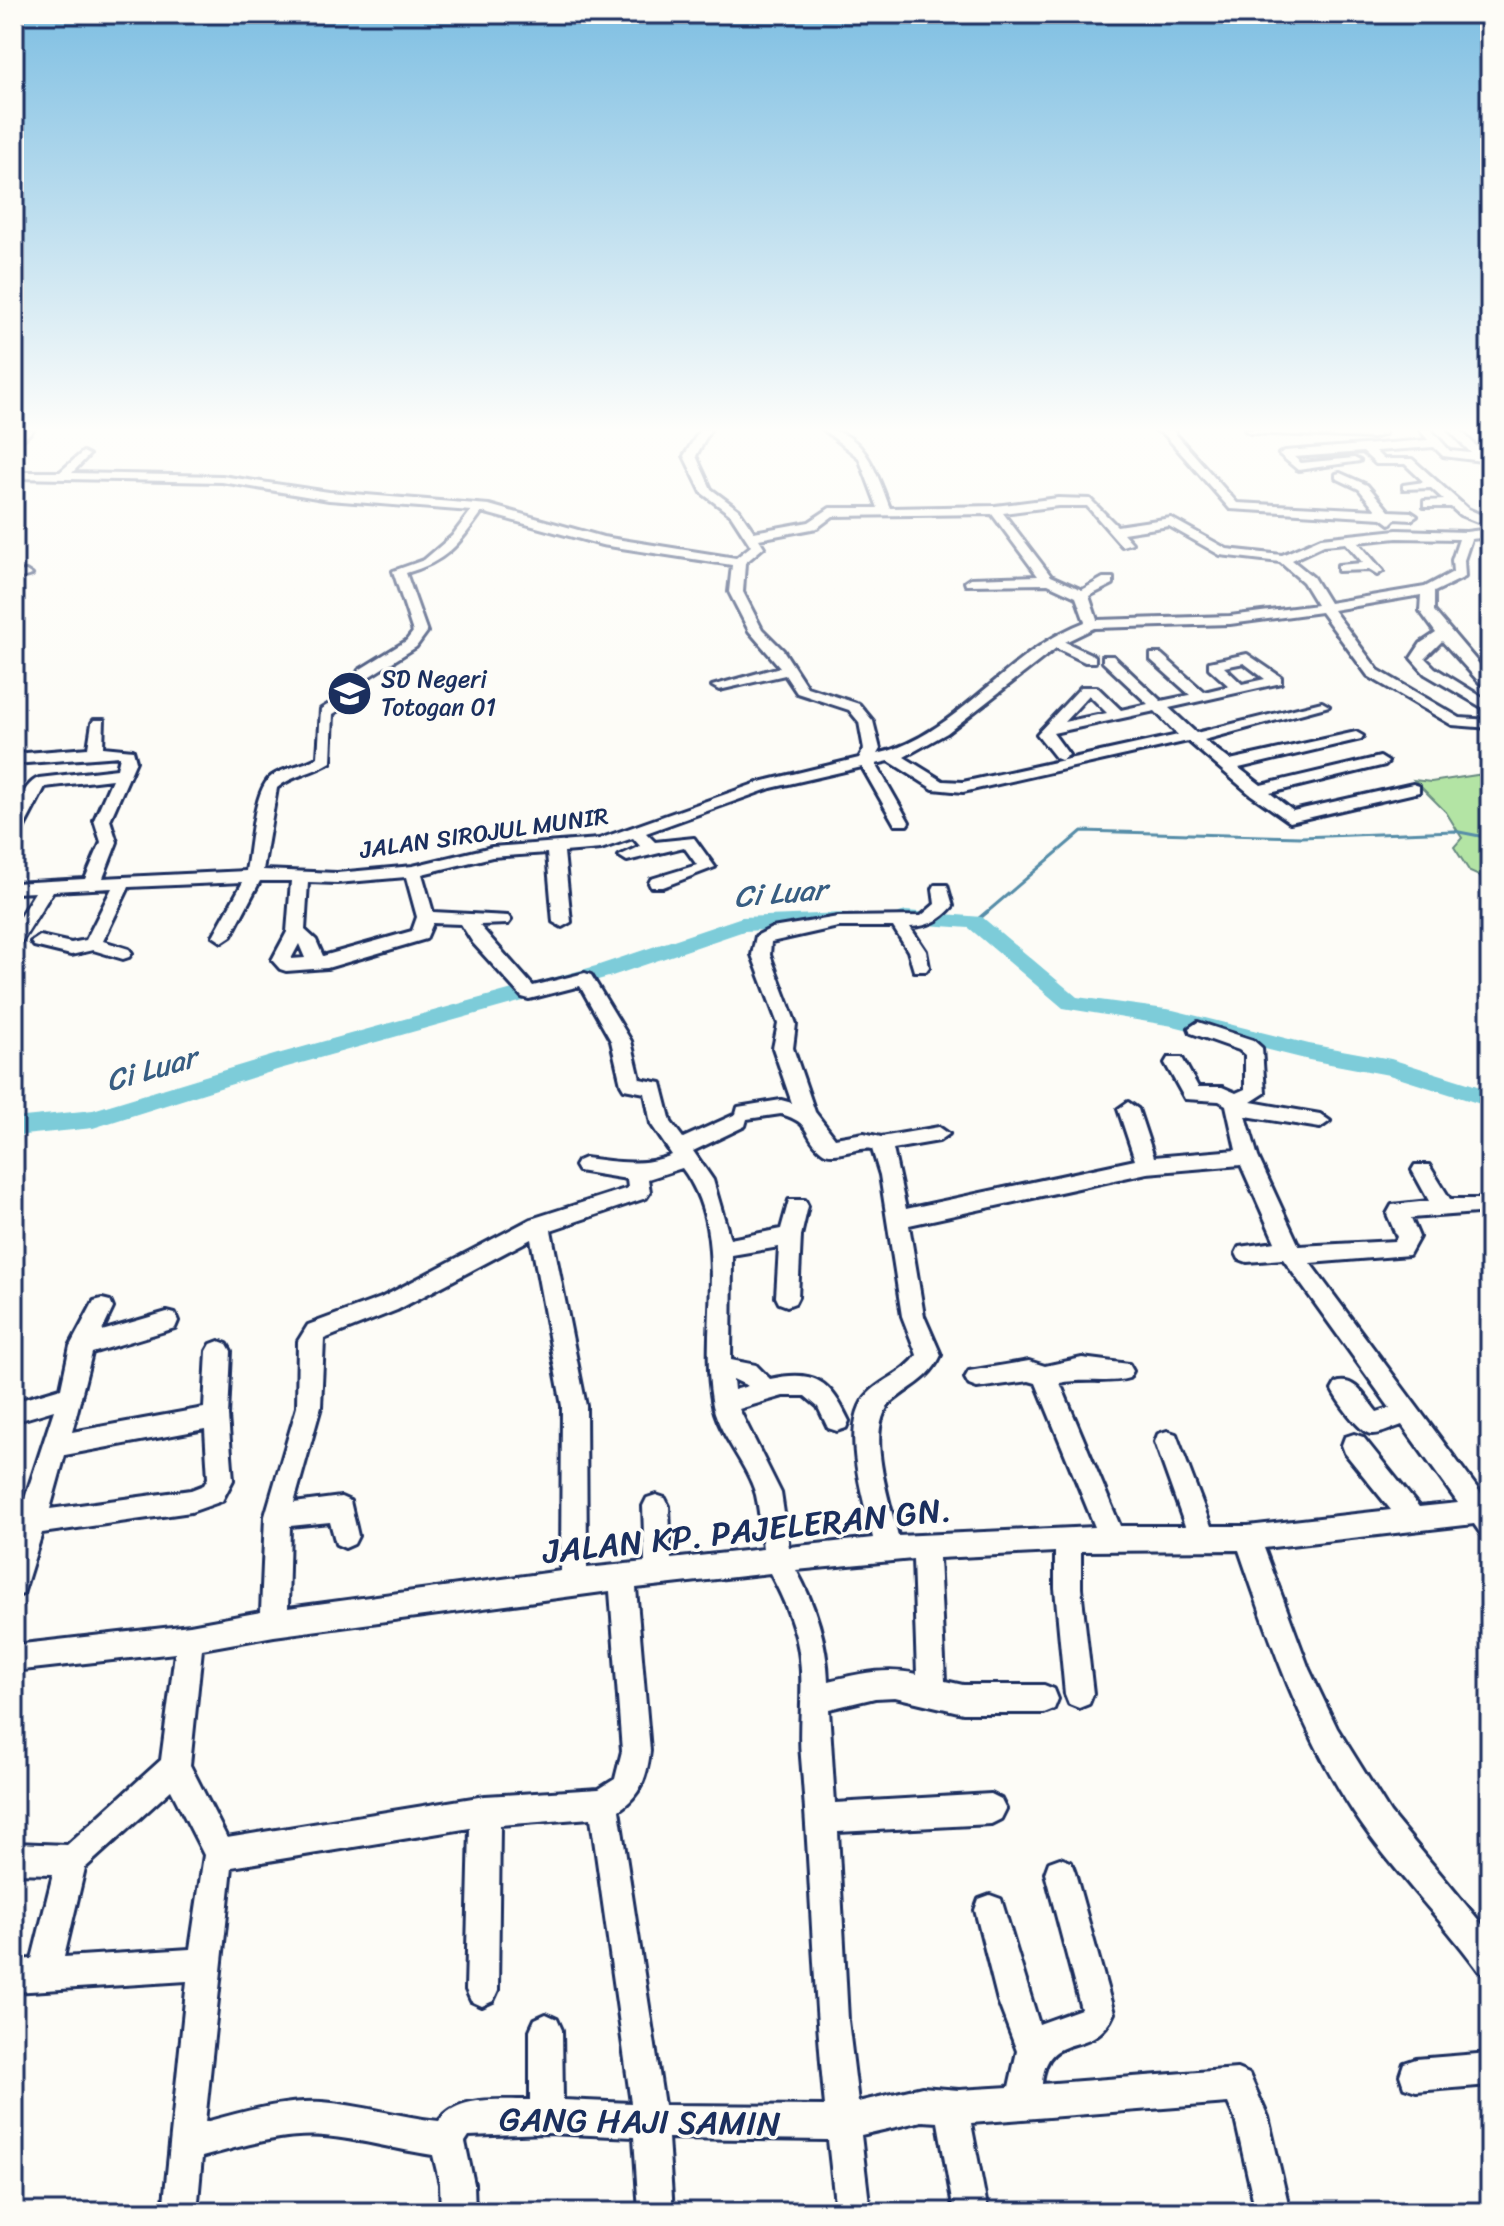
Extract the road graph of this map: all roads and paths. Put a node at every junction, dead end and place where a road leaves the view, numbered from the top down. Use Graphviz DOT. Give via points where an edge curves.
graph roads {
  1 [pos="460,534"];
  2 [pos="579,534"];
  3 [pos="765,534"];
  4 [pos="1013,534"];
  5 [pos="1119,534"];
  6 [pos="1192,534"];
  7 [pos="1470,534"];
  8 [pos="1404,535"];
  9 [pos="753,536"];
  10 [pos="1466,536"];
  11 [pos="1126,543"];
  12 [pos="1354,545"];
  13 [pos="1324,552"];
  14 [pos="1284,559"];
  15 [pos="739,562"];
  16 [pos="1342,568"];
  17 [pos="1047,580"];
  18 [pos="1108,581"];
  19 [pos="971,582"];
  20 [pos="1428,590"];
  21 [pos="1082,595"];
  22 [pos="1326,607"];
  23 [pos="1092,624"];
  24 [pos="1443,634"];
  25 [pos="1054,642"];
  26 [pos="1156,657"];
  27 [pos="1090,659"];
  28 [pos="1108,659"];
  29 [pos="787,670"];
  30 [pos="1486,681"];
  31 [pos="719,686"];
  32 [pos="1239,688"];
  33 [pos="1201,697"];
  34 [pos="1161,705"];
  35 [pos="1322,706"];
  36 [pos="1490,708"];
  37 [pos="1117,714"];
  38 [pos="1069,719"];
  39 [pos="99,723"];
  40 [pos="1490,724"];
  41 [pos="59,736"];
  42 [pos="1190,736"];
  43 [pos="1356,736"];
  44 [pos="95,751"];
  45 [pos="54,755"];
  46 [pos="1061,755"];
  47 [pos="892,756"];
  48 [pos="14,759"];
  49 [pos="866,760"];
  50 [pos="1380,762"];
  51 [pos="1226,766"];
  52 [pos="122,773"];
  53 [pos="1413,789"];
  54 [pos="1256,791"];
  55 [pos="683,815"];
  56 [pos="901,822"];
  57 [pos="14,831"];
  58 [pos="636,832"];
  59 [pos="555,848"];
  60 [pos="651,848"];
  61 [pos="627,856"];
  62 [pos="413,871"];
  63 [pos="724,873"];
  64 [pos="254,876"];
  65 [pos="300,877"];
  66 [pos="657,883"];
  67 [pos="122,885"];
  68 [pos="91,886"];
  69 [pos="14,888"];
  70 [pos="46,888"];
  71 [pos="941,889"];
  72 [pos="426,917"];
  73 [pos="467,919"];
  74 [pos="502,920"];
  75 [pos="897,920"];
  76 [pos="562,922"];
  77 [pos="296,932"];
  78 [pos="222,936"];
  79 [pos="14,940"];
  80 [pos="40,942"];
  81 [pos="93,944"];
  82 [pos="123,953"];
  83 [pos="316,963"];
  84 [pos="920,967"];
  85 [pos="1198,1028"];
  86 [pos="1175,1063"];
  87 [pos="1236,1104"];
  88 [pos="1128,1109"];
  89 [pos="806,1114"];
  90 [pos="1320,1121"];
  91 [pos="939,1134"];
  92 [pos="881,1144"];
  93 [pos="683,1153"];
  94 [pos="1248,1157"];
  95 [pos="1147,1165"];
  96 [pos="585,1166"];
  97 [pos="1422,1170"];
  98 [pos="637,1172"];
  99 [pos="1443,1205"];
  100 [pos="1477,1205"];
  101 [pos="797,1206"];
  102 [pos="897,1219"];
  103 [pos="539,1225"];
  104 [pos="790,1236"];
  105 [pos="721,1249"];
  106 [pos="1247,1253"];
  107 [pos="1291,1253"];
  108 [pos="787,1297"];
  109 [pos="102,1308"];
  110 [pos="167,1321"];
  111 [pos="82,1346"];
  112 [pos="219,1351"];
  113 [pos="720,1369"];
  114 [pos="1121,1371"];
  115 [pos="1045,1376"];
  116 [pos="977,1378"];
  117 [pos="1344,1390"];
  118 [pos="765,1393"];
  119 [pos="71,1395"];
  120 [pos="724,1404"];
  121 [pos="14,1412"];
  122 [pos="1409,1412"];
  123 [pos="216,1416"];
  124 [pos="837,1421"];
  125 [pos="1167,1442"];
  126 [pos="1354,1445"];
  127 [pos="55,1446"];
  128 [pos="656,1506"];
  129 [pos="278,1516"];
  130 [pos="1487,1516"];
  131 [pos="1413,1519"];
  132 [pos="30,1523"];
  133 [pos="345,1536"];
  134 [pos="1112,1538"];
  135 [pos="1248,1538"];
  136 [pos="1203,1540"];
  137 [pos="1068,1542"];
  138 [pos="925,1547"];
  139 [pos="888,1548"];
  140 [pos="778,1562"];
  141 [pos="659,1574"];
  142 [pos="622,1577"];
  143 [pos="574,1582"];
  144 [pos="14,1585"];
  145 [pos="274,1623"];
  146 [pos="190,1638"];
  147 [pos="14,1658"];
  148 [pos="932,1693"];
  149 [pos="1079,1694"];
  150 [pos="816,1698"];
  151 [pos="1044,1699"];
  152 [pos="175,1767"];
  153 [pos="603,1803"];
  154 [pos="991,1809"];
  155 [pos="485,1811"];
  156 [pos="822,1818"];
  157 [pos="219,1854"];
  158 [pos="14,1858"];
  159 [pos="72,1860"];
  160 [pos="1060,1873"];
  161 [pos="990,1910"];
  162 [pos="1490,1960"];
  163 [pos="204,1964"];
  164 [pos="29,1975"];
  165 [pos="482,1990"];
  166 [pos="546,2030"];
  167 [pos="1033,2051"];
  168 [pos="1490,2069"];
  169 [pos="1416,2075"];
  170 [pos="1024,2103"];
  171 [pos="959,2107"];
  172 [pos="547,2116"];
  173 [pos="650,2121"];
  174 [pos="841,2123"];
  175 [pos="447,2139"];
  176 [pos="188,2143"];
  177 [pos="180,2212"];
  178 [pos="458,2212"];
  179 [pos="656,2212"];
  180 [pos="853,2212"];
  181 [pos="971,2212"];
  182 [pos="1273,2212"];
  1 -- 64 [label="street" via="419,569 399,571 420,632 411,644 364,673 350,698 326,712 323,762 272,782"];
  2 -- 15 [label="street"];
  3 -- 9 [label="street"];
  4 -- 17 [label="street"];
  5 -- 11 [label="street"];
  6 -- 14 [label="street" via="1224,552"];
  7 -- 10 [label="street"];
  8 -- 10 [label="street"];
  8 -- 12 [label="street"];
  9 -- 15 [label="street" via="757,550"];
  10 -- 20 [label="street, JALAN SIROJUL MUNIR" via="1458,560 1460,574"];
  12 -- 13 [label="street"];
  12 -- 14 [label="street" via="1314,544"];
  12 -- 16 [label="street" via="1375,569"];
  14 -- 22 [label="street" via="1308,580"];
  15 -- 29 [label="street" via="736,592 756,631"];
  17 -- 19 [label="street"];
  17 -- 21 [label="street"];
  18 -- 21 [label="street"];
  20 -- 22 [label="street, JALAN SIROJUL MUNIR"];
  20 -- 24 [label="street" via="1427,611"];
  21 -- 23 [label="street"];
  22 -- 23 [label="street, JALAN SIROJUL MUNIR" via="1230,620"];
  22 -- 40 [label="street" via="1340,633 1380,679 1457,722"];
  23 -- 25 [label="street, JALAN SIROJUL MUNIR"];
  24 -- 30 [label="street"];
  24 -- 36 [label="street" via="1421,652 1421,664"];
  25 -- 27 [label="street"];
  25 -- 47 [label="street, JALAN SIROJUL MUNIR" via="942,730"];
  26 -- 33 [label="street"];
  28 -- 34 [label="street"];
  29 -- 31 [label="street"];
  29 -- 49 [label="street" via="802,690 854,707 872,749"];
  32 -- 33 [label="street"];
  33 -- 34 [label="street"];
  34 -- 37 [label="street"];
  34 -- 42 [label="street"];
  35 -- 42 [label="street"];
  37 -- 38 [label="street"];
  37 -- 38 [label="street" via="1089,689"];
  38 -- 46 [label="street" via="1047,730 1045,737"];
  39 -- 44 [label="street"];
  41 -- 45 [label="street"];
  42 -- 47 [label="street" via="963,787 939,786"];
  42 -- 51 [label="street"];
  43 -- 51 [label="street"];
  44 -- 45 [label="street"];
  44 -- 52 [label="street" via="126,752"];
  45 -- 48 [label="street"];
  47 -- 49 [label="street, JALAN SIROJUL MUNIR"];
  49 -- 55 [label="street, JALAN SIROJUL MUNIR" via="766,785"];
  49 -- 56 [label="street"];
  50 -- 54 [label="street"];
  51 -- 54 [label="street"];
  52 -- 57 [label="street" via="39,783"];
  52 -- 68 [label="street" via="102,820 109,842"];
  53 -- 54 [label="street" via="1290,817"];
  55 -- 58 [label="street, JALAN SIROJUL MUNIR"];
  55 -- 63 [label="street"];
  58 -- 59 [label="street, JALAN SIROJUL MUNIR" via="601,844"];
  58 -- 60 [label="street"];
  59 -- 62 [label="street, JALAN SIROJUL MUNIR" via="492,852"];
  59 -- 76 [label="street"];
  60 -- 61 [label="street"];
  60 -- 66 [label="street" via="688,841 708,868"];
  62 -- 65 [label="street, JALAN SIROJUL MUNIR"];
  62 -- 72 [label="street"];
  64 -- 65 [label="street, JALAN SIROJUL MUNIR"];
  64 -- 67 [label="street, JALAN SIROJUL MUNIR"];
  64 -- 78 [label="street"];
  65 -- 77 [label="street"];
  67 -- 68 [label="street, JALAN SIROJUL MUNIR"];
  67 -- 81 [label="street"];
  68 -- 70 [label="street, JALAN SIROJUL MUNIR"];
  69 -- 70 [label="street, JALAN SIROJUL MUNIR"];
  70 -- 79 [label="street"];
  71 -- 75 [label="street" via="944,906 931,919"];
  72 -- 73 [label="street"];
  72 -- 83 [label="street" via="424,931 415,938"];
  73 -- 74 [label="street"];
  73 -- 93 [label="street" via="473,934 524,985 585,979 621,1041 631,1084 654,1088 659,1121"];
  75 -- 84 [label="street" via="917,951"];
  75 -- 89 [label="street" via="828,924 772,934 760,943 786,1017 783,1048"];
  77 -- 83 [label="street" via="310,944"];
  77 -- 83 [label="street" via="281,963"];
  80 -- 81 [label="street" via="71,949"];
  81 -- 82 [label="street"];
  85 -- 87 [label="street" via="1255,1053 1255,1093"];
  86 -- 87 [label="street" via="1192,1094 1222,1094"];
  87 -- 90 [label="street"];
  87 -- 94 [label="street"];
  88 -- 95 [label="street"];
  89 -- 92 [label="street" via="830,1147 864,1140"];
  89 -- 93 [label="street" via="781,1107 742,1116"];
  91 -- 92 [label="street"];
  92 -- 102 [label="street"];
  93 -- 98 [label="street" via="657,1170"];
  93 -- 105 [label="street" via="710,1199"];
  94 -- 95 [label="street"];
  94 -- 107 [label="street"];
  95 -- 102 [label="street"];
  96 -- 98 [label="street"];
  97 -- 99 [label="street"];
  98 -- 103 [label="street" via="639,1192"];
  99 -- 100 [label="street"];
  99 -- 107 [label="street" via="1398,1212 1408,1237 1401,1249"];
  101 -- 104 [label="street"];
  102 -- 139 [label="street" via="913,1316 929,1355 919,1373 890,1389 868,1417"];
  103 -- 129 [label="street" via="389,1304 316,1332 310,1341 309,1407"];
  103 -- 143 [label="street" via="574,1406"];
  104 -- 105 [label="street"];
  104 -- 108 [label="street"];
  105 -- 113 [label="street"];
  106 -- 107 [label="street"];
  107 -- 122 [label="street"];
  109 -- 111 [label="street"];
  110 -- 111 [label="street"];
  111 -- 119 [label="street"];
  112 -- 123 [label="street"];
  113 -- 118 [label="street" via="754,1373"];
  113 -- 120 [label="street"];
  114 -- 115 [label="street" via="1082,1368"];
  115 -- 116 [label="street" via="1029,1371"];
  115 -- 134 [label="street"];
  117 -- 122 [label="street" via="1372,1424"];
  118 -- 120 [label="street"];
  118 -- 124 [label="street" via="798,1385 815,1389"];
  119 -- 121 [label="street"];
  119 -- 127 [label="street"];
  120 -- 140 [label="street" via="768,1493"];
  122 -- 130 [label="street"];
  123 -- 127 [label="street"];
  123 -- 132 [label="street" via="221,1480 207,1497"];
  125 -- 136 [label="street"];
  126 -- 131 [label="street"];
  127 -- 132 [label="street"];
  128 -- 141 [label="street"];
  129 -- 133 [label="street" via="341,1509"];
  129 -- 145 [label="street"];
  130 -- 131 [label="street, JALAN KP. PAJELERAN GN."];
  131 -- 135 [label="street, JALAN KP. PAJELERAN GN."];
  132 -- 144 [label="street"];
  134 -- 136 [label="street, JALAN KP. PAJELERAN GN."];
  134 -- 137 [label="street, JALAN KP. PAJELERAN GN."];
  135 -- 136 [label="street, JALAN KP. PAJELERAN GN."];
  135 -- 162 [label="street" via="1282,1642 1323,1735 1366,1804"];
  137 -- 138 [label="street, JALAN KP. PAJELERAN GN."];
  137 -- 149 [label="street"];
  138 -- 139 [label="street, JALAN KP. PAJELERAN GN."];
  138 -- 148 [label="street"];
  139 -- 140 [label="street, JALAN KP. PAJELERAN GN."];
  140 -- 141 [label="street, JALAN KP. PAJELERAN GN."];
  140 -- 150 [label="street" via="807,1628"];
  141 -- 142 [label="street, JALAN KP. PAJELERAN GN."];
  142 -- 143 [label="street, JALAN KP. PAJELERAN GN."];
  142 -- 153 [label="street" via="636,1751 625,1789"];
  143 -- 145 [label="street, JALAN KP. PAJELERAN GN."];
  145 -- 146 [label="street, JALAN KP. PAJELERAN GN."];
  146 -- 147 [label="street, JALAN KP. PAJELERAN GN."];
  146 -- 152 [label="street"];
  148 -- 150 [label="street" via="895,1683"];
  148 -- 151 [label="street" via="963,1699"];
  150 -- 156 [label="street"];
  152 -- 157 [label="street"];
  152 -- 159 [label="street"];
  153 -- 155 [label="street"];
  153 -- 173 [label="street"];
  154 -- 156 [label="street"];
  155 -- 157 [label="street"];
  155 -- 165 [label="street"];
  156 -- 174 [label="street"];
  157 -- 163 [label="street"];
  158 -- 159 [label="street"];
  159 -- 164 [label="street"];
  160 -- 167 [label="street" via="1098,2013 1087,2025 1045,2037"];
  161 -- 167 [label="street"];
  163 -- 164 [label="street"];
  163 -- 176 [label="street"];
  166 -- 172 [label="street"];
  167 -- 170 [label="street"];
  168 -- 169 [label="street"];
  170 -- 171 [label="street, GANG HAJI SAMIN"];
  170 -- 182 [label="street, GANG HAJI SAMIN" via="1237,2086 1251,2117"];
  171 -- 174 [label="street, GANG HAJI SAMIN" via="922,2104"];
  171 -- 181 [label="street" via="954,2120"];
  172 -- 173 [label="street, GANG HAJI SAMIN"];
  172 -- 175 [label="street, GANG HAJI SAMIN" via="468,2119"];
  173 -- 174 [label="street, GANG HAJI SAMIN"];
  173 -- 179 [label="street"];
  174 -- 180 [label="street"];
  175 -- 176 [label="street" via="302,2118"];
  175 -- 178 [label="street"];
  176 -- 177 [label="street"];
}
